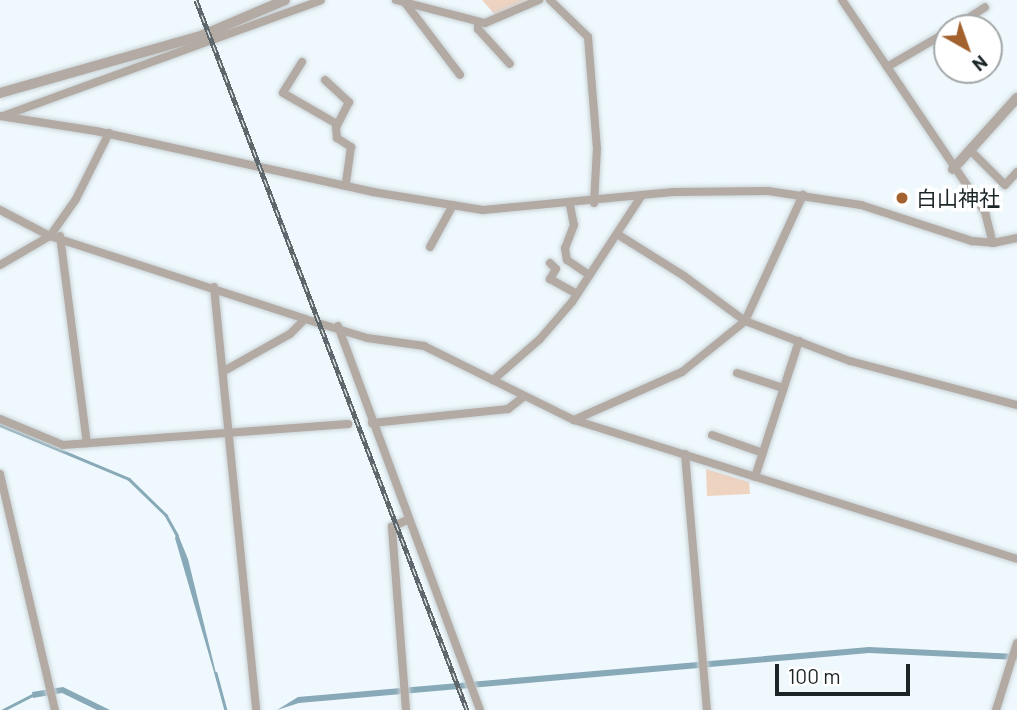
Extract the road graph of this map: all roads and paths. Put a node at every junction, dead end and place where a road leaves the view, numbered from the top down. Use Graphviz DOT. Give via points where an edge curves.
graph roads {
  1 [pos="285,0"];
  2 [pos="321,0"];
  3 [pos="396,0"];
  4 [pos="538,0"];
  5 [pos="550,0"];
  6 [pos="842,0"];
  7 [pos="406,4"];
  8 [pos="985,7"];
  9 [pos="974,14"];
  10 [pos="478,22"];
  11 [pos="933,40"];
  12 [pos="302,62"];
  13 [pos="510,64"];
  14 [pos="887,67"];
  15 [pos="460,75"];
  16 [pos="325,79"];
  17 [pos="0,93"];
  18 [pos="1017,98"];
  19 [pos="1,116"];
  20 [pos="337,124"];
  21 [pos="109,133"];
  22 [pos="970,150"];
  23 [pos="953,169"];
  24 [pos="1017,172"];
  25 [pos="346,184"];
  26 [pos="642,195"];
  27 [pos="803,195"];
  28 [pos="594,203"];
  29 [pos="453,205"];
  30 [pos="570,205"];
  31 [pos="0,210"];
  32 [pos="617,234"];
  33 [pos="50,236"];
  34 [pos="60,236"];
  35 [pos="1017,238"];
  36 [pos="993,243"];
  37 [pos="430,247"];
  38 [pos="550,263"];
  39 [pos="0,265"];
  40 [pos="589,274"];
  41 [pos="214,287"];
  42 [pos="577,294"];
  43 [pos="305,319"];
  44 [pos="744,321"];
  45 [pos="338,326"];
  46 [pos="799,341"];
  47 [pos="224,371"];
  48 [pos="737,373"];
  49 [pos="493,380"];
  50 [pos="783,388"];
  51 [pos="522,398"];
  52 [pos="1017,405"];
  53 [pos="0,419"];
  54 [pos="574,420"];
  55 [pos="372,423"];
  56 [pos="348,424"];
  57 [pos="229,431"];
  58 [pos="712,435"];
  59 [pos="87,443"];
  60 [pos="763,453"];
  61 [pos="685,454"];
  62 [pos="0,474"];
  63 [pos="755,477"];
  64 [pos="407,520"];
  65 [pos="1017,559"];
  66 [pos="1017,643"];
  67 [pos="1013,669"];
  68 [pos="55,710"];
  69 [pos="256,710"];
  70 [pos="406,710"];
  71 [pos="480,710"];
  72 [pos="707,710"];
  73 [pos="996,710"];
  1 -- 17 [label="street" via="203,35"];
  2 -- 19 [label="street"];
  3 -- 7 [label="street"];
  4 -- 10 [label="street" via="503,19"];
  5 -- 28 [label="street" via="588,37 597,148"];
  6 -- 14 [label="street"];
  7 -- 10 [label="street"];
  7 -- 15 [label="street"];
  8 -- 9 [label="street"];
  10 -- 13 [label="street" via="478,29"];
  11 -- 14 [label="street"];
  12 -- 20 [label="street" via="283,93"];
  14 -- 23 [label="street"];
  16 -- 20 [label="street" via="349,102"];
  18 -- 22 [label="street"];
  19 -- 21 [label="street"];
  20 -- 25 [label="street" via="337,138 351,147"];
  21 -- 25 [label="street"];
  21 -- 33 [label="street" via="76,198"];
  22 -- 23 [label="street"];
  22 -- 24 [label="street" via="1005,185"];
  23 -- 36 [label="street" via="985,212"];
  25 -- 29 [label="street"];
  26 -- 27 [label="street" via="734,190"];
  26 -- 28 [label="street"];
  26 -- 32 [label="street"];
  27 -- 36 [label="street" via="861,205 972,241"];
  27 -- 44 [label="street"];
  28 -- 30 [label="street"];
  29 -- 30 [label="street" via="483,210"];
  29 -- 37 [label="street"];
  30 -- 40 [label="street" via="574,225 565,248 567,260"];
  31 -- 33 [label="street"];
  32 -- 40 [label="street"];
  32 -- 44 [label="street"];
  33 -- 34 [label="street"];
  33 -- 39 [label="street"];
  34 -- 41 [label="street"];
  34 -- 59 [label="street"];
  35 -- 36 [label="street"];
  38 -- 42 [label="street" via="556,270 550,279"];
  40 -- 42 [label="street"];
  41 -- 43 [label="street"];
  41 -- 47 [label="street"];
  42 -- 49 [label="street" via="540,339"];
  43 -- 45 [label="street"];
  43 -- 47 [label="street" via="290,334"];
  44 -- 46 [label="street"];
  44 -- 54 [label="street" via="682,372"];
  45 -- 49 [label="street" via="367,338 424,346"];
  45 -- 55 [label="street"];
  46 -- 50 [label="street"];
  46 -- 52 [label="street" via="850,361"];
  47 -- 57 [label="street"];
  48 -- 50 [label="street"];
  49 -- 51 [label="street"];
  50 -- 60 [label="street"];
  51 -- 54 [label="street"];
  51 -- 55 [label="street" via="508,409"];
  53 -- 59 [label="street" via="63,445"];
  54 -- 61 [label="street"];
  55 -- 64 [label="street"];
  56 -- 57 [label="street"];
  57 -- 59 [label="street"];
  57 -- 69 [label="street"];
  58 -- 60 [label="street"];
  60 -- 63 [label="street"];
  61 -- 63 [label="street"];
  61 -- 72 [label="street"];
  62 -- 68 [label="street"];
  63 -- 65 [label="street"];
  64 -- 70 [label="street" via="392,527"];
  64 -- 71 [label="street"];
  66 -- 67 [label="street"];
  67 -- 73 [label="street"];
}
